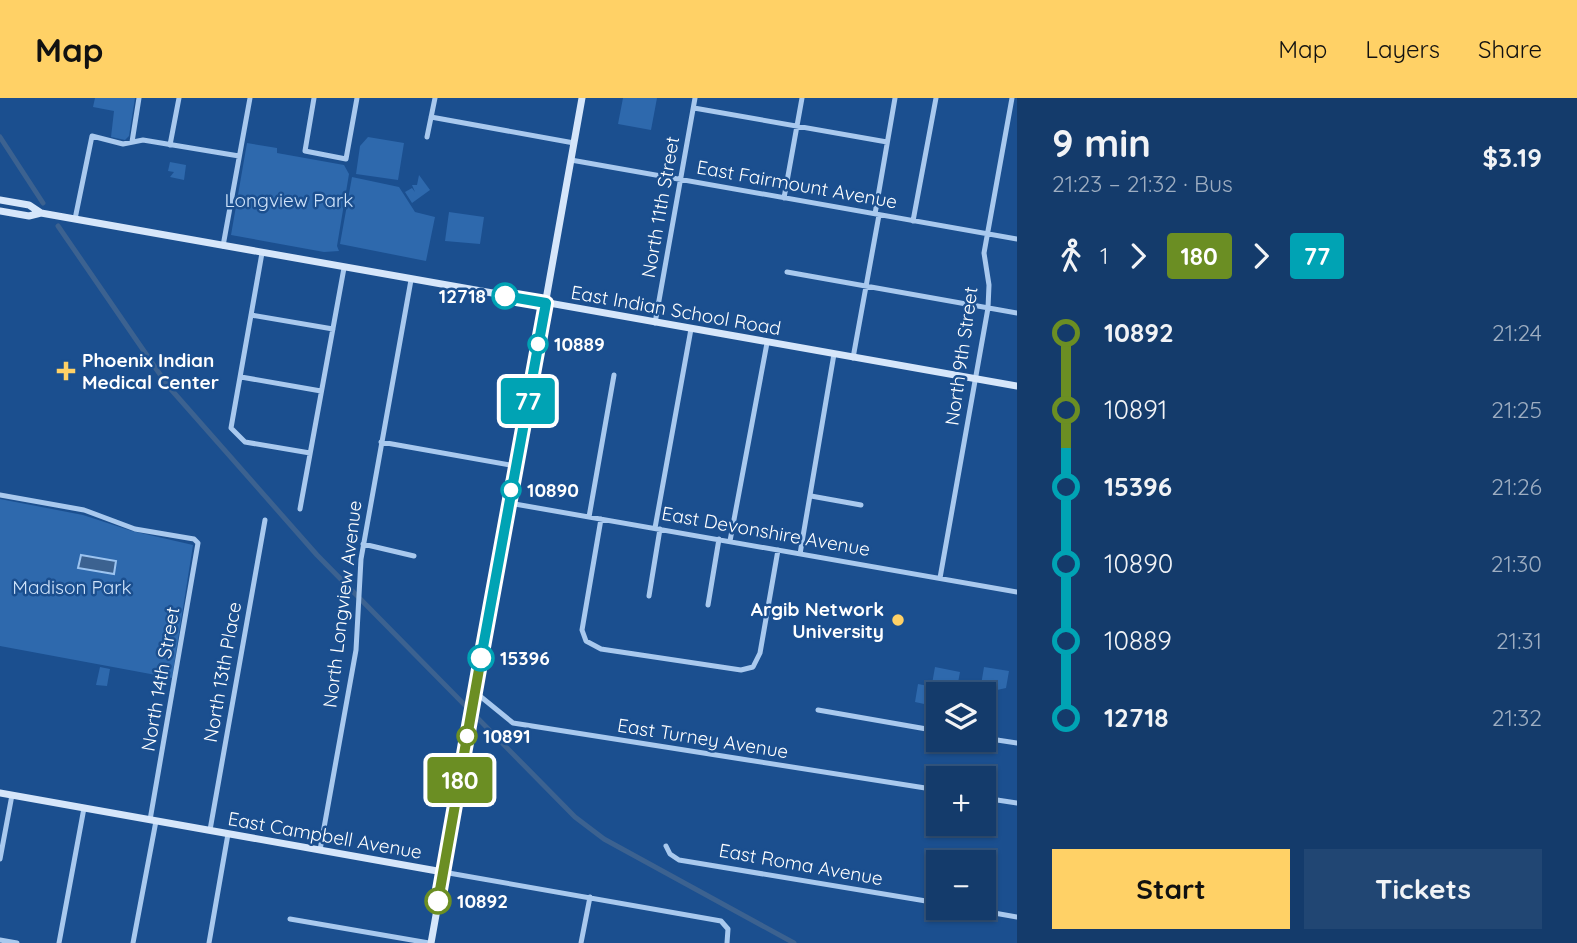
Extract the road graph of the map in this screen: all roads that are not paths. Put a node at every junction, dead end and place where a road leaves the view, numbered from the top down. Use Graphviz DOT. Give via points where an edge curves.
graph roads {
  1 [pos="139,98"];
  2 [pos="179,98"];
  3 [pos="250,98"];
  4 [pos="314,98"];
  5 [pos="357,98"];
  6 [pos="435,98"];
  7 [pos="582,98"];
  8 [pos="695,98"];
  9 [pos="802,98"];
  10 [pos="895,98"];
  11 [pos="936,98"];
  12 [pos="1012,98"];
  13 [pos="694,108"];
  14 [pos="431,117"];
  15 [pos="797,126"];
  16 [pos="427,137"];
  17 [pos="132,142"];
  18 [pos="574,142"];
  19 [pos="887,142"];
  20 [pos="170,145"];
  21 [pos="239,156"];
  22 [pos="570,162"];
  23 [pos="680,180"];
  24 [pos="784,198"];
  25 [pos="0,200"];
  26 [pos="0,211"];
  27 [pos="41,213"];
  28 [pos="877,214"];
  29 [pos="75,219"];
  30 [pos="913,221"];
  31 [pos="986,233"];
  32 [pos="1017,239"];
  33 [pos="223,246"];
  34 [pos="262,253"];
  35 [pos="344,268"];
  36 [pos="787,272"];
  37 [pos="411,280"];
  38 [pos="867,286"];
  39 [pos="546,303"];
  40 [pos="988,308"];
  41 [pos="1017,313"];
  42 [pos="251,315"];
  43 [pos="655,323"];
  44 [pos="333,329"];
  45 [pos="691,329"];
  46 [pos="767,343"];
  47 [pos="834,354"];
  48 [pos="853,358"];
  49 [pos="614,376"];
  50 [pos="241,377"];
  51 [pos="975,379"];
  52 [pos="1017,386"];
  53 [pos="321,391"];
  54 [pos="382,442"];
  55 [pos="310,453"];
  56 [pos="516,466"];
  57 [pos="0,495"];
  58 [pos="811,496"];
  59 [pos="509,503"];
  60 [pos="861,505"];
  61 [pos="300,509"];
  62 [pos="589,517"];
  63 [pos="601,519"];
  64 [pos="265,520"];
  65 [pos="658,528"];
  66 [pos="719,539"];
  67 [pos="730,541"];
  68 [pos="363,544"];
  69 [pos="778,550"];
  70 [pos="800,554"];
  71 [pos="414,556"];
  72 [pos="940,578"];
  73 [pos="1017,592"];
  74 [pos="649,596"];
  75 [pos="708,605"];
  76 [pos="475,692"];
  77 [pos="818,710"];
  78 [pos="926,729"];
  79 [pos="996,740"];
  80 [pos="1017,743"];
  81 [pos="926,788"];
  82 [pos="0,793"];
  83 [pos="12,795"];
  84 [pos="996,800"];
  85 [pos="1017,803"];
  86 [pos="84,808"];
  87 [pos="153,820"];
  88 [pos="210,830"];
  89 [pos="228,834"];
  90 [pos="666,846"];
  91 [pos="320,850"];
  92 [pos="0,859"];
  93 [pos="443,872"];
  94 [pos="590,897"];
  95 [pos="926,902"];
  96 [pos="996,913"];
  97 [pos="1017,917"];
  98 [pos="290,919"];
  99 [pos="0,940"];
  100 [pos="17,943"];
  101 [pos="59,943"];
  102 [pos="134,943"];
  103 [pos="209,943"];
  104 [pos="430,943"];
  105 [pos="581,943"];
  106 [pos="727,943"];
  1 -- 17 [label="street"];
  2 -- 20 [label="street"];
  3 -- 21 [label="street"];
  4 -- 5 [label="street" via="305,151 346,159"];
  6 -- 14 [label="street"];
  7 -- 18 [label="street"];
  8 -- 13 [label="street, North 11th Street"];
  9 -- 15 [label="street"];
  10 -- 19 [label="street"];
  11 -- 30 [label="street"];
  12 -- 31 [label="street, North 9th Street"];
  13 -- 15 [label="street"];
  13 -- 23 [label="street, North 11th Street"];
  14 -- 16 [label="street"];
  14 -- 18 [label="street"];
  15 -- 19 [label="street"];
  15 -- 24 [label="street"];
  17 -- 20 [label="street"];
  17 -- 29 [label="street" via="92,136"];
  18 -- 22 [label="street"];
  19 -- 28 [label="street"];
  20 -- 21 [label="street"];
  21 -- 33 [label="street"];
  22 -- 23 [label="street, East Fairmount Avenue"];
  22 -- 39 [label="street"];
  23 -- 24 [label="street, East Fairmount Avenue"];
  23 -- 43 [label="street, North 11th Street"];
  24 -- 28 [label="street, East Fairmount Avenue"];
  25 -- 27 [label="street, East Indian School Road" via="29,205"];
  26 -- 27 [label="street, East Indian School Road" via="29,216"];
  27 -- 29 [label="street, East Indian School Road"];
  28 -- 30 [label="street, East Fairmount Avenue"];
  28 -- 38 [label="street"];
  29 -- 33 [label="street, East Indian School Road"];
  30 -- 31 [label="street, East Fairmount Avenue"];
  31 -- 32 [label="street, East Fairmount Avenue"];
  31 -- 40 [label="street, North 9th Street"];
  33 -- 34 [label="street, East Indian School Road"];
  34 -- 35 [label="street, East Indian School Road"];
  34 -- 42 [label="street"];
  35 -- 37 [label="street, East Indian School Road"];
  35 -- 44 [label="street"];
  36 -- 38 [label="street"];
  37 -- 39 [label="street, East Indian School Road"];
  37 -- 54 [label="street, North Longview Avenue"];
  38 -- 40 [label="street"];
  38 -- 48 [label="street"];
  39 -- 43 [label="street, East Indian School Road"];
  39 -- 56 [label="street"];
  40 -- 41 [label="street"];
  40 -- 51 [label="street, North 9th Street"];
  42 -- 44 [label="street"];
  42 -- 50 [label="street"];
  43 -- 45 [label="street, East Indian School Road"];
  44 -- 53 [label="street"];
  45 -- 46 [label="street, East Indian School Road"];
  45 -- 65 [label="street"];
  46 -- 47 [label="street, East Indian School Road"];
  46 -- 67 [label="street"];
  47 -- 48 [label="street, East Indian School Road"];
  47 -- 58 [label="street"];
  48 -- 51 [label="street, East Indian School Road"];
  49 -- 62 [label="street"];
  50 -- 53 [label="street"];
  50 -- 55 [label="street" via="231,428 245,442"];
  51 -- 52 [label="street, East Indian School Road"];
  51 -- 72 [label="street, North 9th Street"];
  53 -- 55 [label="street"];
  54 -- 56 [label="street"];
  54 -- 68 [label="street, North Longview Avenue"];
  55 -- 61 [label="street"];
  56 -- 59 [label="street"];
  57 -- 87 [label="street, North 14th Street" via="84,510 135,529 198,543"];
  58 -- 60 [label="street"];
  58 -- 70 [label="street"];
  59 -- 62 [label="street, East Devonshire Avenue"];
  59 -- 76 [label="street"];
  62 -- 63 [label="street, East Devonshire Avenue"];
  63 -- 65 [label="street, East Devonshire Avenue"];
  63 -- 69 [label="street" via="582,624 586,641 614,651 741,670 753,667 759,657"];
  64 -- 88 [label="street, North 13th Place"];
  65 -- 66 [label="street, East Devonshire Avenue"];
  65 -- 74 [label="street"];
  66 -- 67 [label="street, East Devonshire Avenue"];
  66 -- 75 [label="street"];
  67 -- 69 [label="street, East Devonshire Avenue"];
  68 -- 71 [label="street"];
  68 -- 91 [label="street, North Longview Avenue" via="355,654"];
  69 -- 70 [label="street, East Devonshire Avenue"];
  70 -- 72 [label="street, East Devonshire Avenue"];
  72 -- 73 [label="street, East Devonshire Avenue"];
  76 -- 81 [label="street, East Turney Avenue" via="513,723"];
  76 -- 93 [label="street"];
  77 -- 78 [label="street"];
  79 -- 80 [label="street"];
  82 -- 83 [label="street, East Campbell Avenue"];
  83 -- 86 [label="street, East Campbell Avenue"];
  83 -- 92 [label="street"];
  84 -- 85 [label="street"];
  86 -- 87 [label="street, East Campbell Avenue"];
  86 -- 101 [label="street"];
  87 -- 88 [label="street, East Campbell Avenue"];
  87 -- 102 [label="street, North 14th Street"];
  88 -- 89 [label="street, East Campbell Avenue"];
  89 -- 91 [label="street, East Campbell Avenue"];
  89 -- 103 [label="street"];
  90 -- 95 [label="street, East Roma Avenue" via="679,860"];
  91 -- 93 [label="street, East Campbell Avenue"];
  93 -- 94 [label="street, East Campbell Avenue"];
  93 -- 104 [label="street"];
  94 -- 105 [label="street"];
  94 -- 106 [label="street, East Campbell Avenue" via="721,920 726,924"];
  96 -- 97 [label="street"];
  98 -- 104 [label="street"];
  99 -- 100 [label="street"];
}
